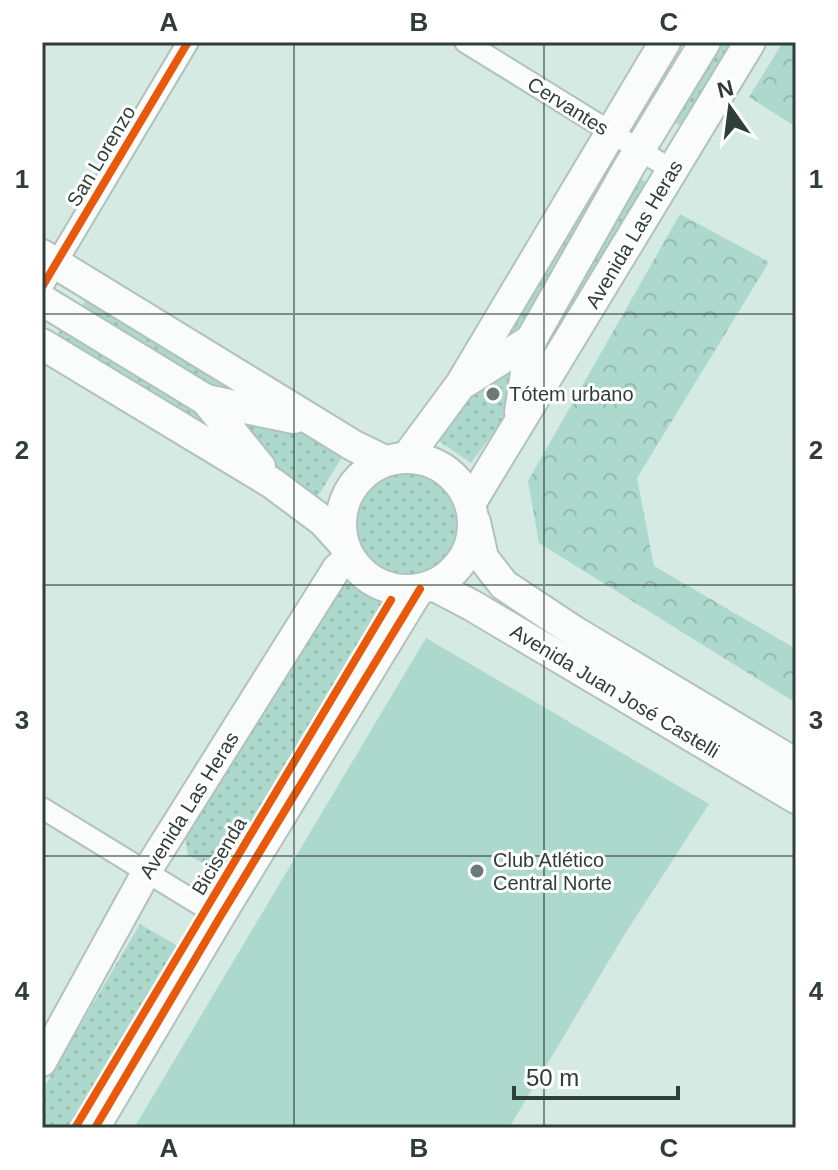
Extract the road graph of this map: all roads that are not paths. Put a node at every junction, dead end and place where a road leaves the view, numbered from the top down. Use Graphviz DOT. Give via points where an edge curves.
graph roads {
  1 [pos="188,42"];
  2 [pos="465,42"];
  3 [pos="665,42"];
  4 [pos="705,42"];
  5 [pos="750,42"];
  6 [pos="611,133"];
  7 [pos="639,150"];
  8 [pos="672,170"];
  9 [pos="47,268"];
  10 [pos="42,300"];
  11 [pos="531,340"];
  12 [pos="42,344"];
  13 [pos="461,384"];
  14 [pos="206,400"];
  15 [pos="315,422"];
  16 [pos="518,426"];
  17 [pos="396,459"];
  18 [pos="272,483"];
  19 [pos="472,510"];
  20 [pos="346,550"];
  21 [pos="427,587"];
  22 [pos="796,764"];
  23 [pos="796,798"];
  24 [pos="42,808"];
  25 [pos="147,871"];
  26 [pos="220,917"];
  27 [pos="42,1062"];
  28 [pos="95,1128"];
  1 -- 9 [label="street, San Lorenzo"];
  2 -- 6 [label="street, Cervantes"];
  3 -- 6 [label="main road, Avenida Las Heras"];
  4 -- 7 [label="main road, Avenida Las Heras"];
  5 -- 8 [label="main road, Avenida Las Heras"];
  6 -- 7 [label="street, Cervantes"];
  6 -- 13 [label="main road, Avenida Las Heras"];
  7 -- 8 [label="street, Cervantes"];
  7 -- 11 [label="main road, Avenida Las Heras"];
  8 -- 16 [label="main road, Avenida Las Heras"];
  9 -- 15 [label="main road"];
  10 -- 14 [label="main road"];
  11 -- 13 [label="main road, Avenida Las Heras"];
  11 -- 16 [label="main road, Avenida Las Heras"];
  12 -- 18 [label="main road"];
  13 -- 17 [label="main road, Avenida Las Heras"];
  14 -- 15 [label="main road"];
  14 -- 18 [label="main road"];
  15 -- 17 [label="main road" via="354,446"];
  16 -- 19 [label="main road, Avenida Las Heras"];
  17 -- 19 [label="main road" via="428,460 446,469 461,484"];
  17 -- 20 [label="main road" via="363,473 348,493 340,517"];
  18 -- 20 [label="main road" via="323,521"];
  19 -- 21 [label="main road" via="472,539 464,558 451,574"];
  19 -- 22 [label="main road, Avenida Juan José Castelli" via="483,558 504,585"];
  20 -- 21 [label="main road" via="366,576 387,588"];
  20 -- 25 [label="main road, Avenida Las Heras"];
  21 -- 23 [label="main road, Avenida Juan José Castelli" via="473,606"];
  21 -- 26 [label="main road"];
  24 -- 25 [label="street"];
  25 -- 26 [label="street"];
  25 -- 27 [label="main road, Avenida Las Heras"];
  26 -- 28 [label="main road"];
}
